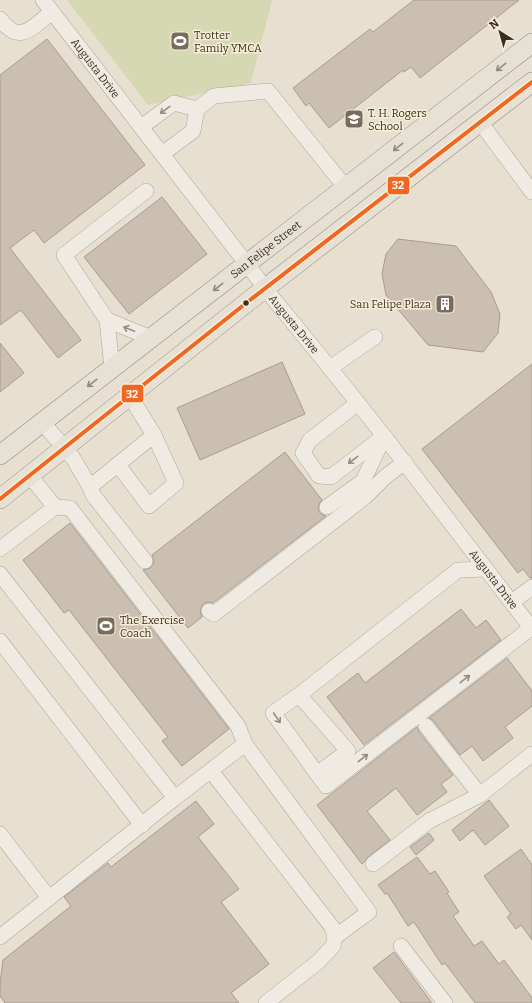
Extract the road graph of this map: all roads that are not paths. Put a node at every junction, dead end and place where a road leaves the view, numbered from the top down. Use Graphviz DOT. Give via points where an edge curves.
graph roads {
  1 [pos="43,0"];
  2 [pos="52,12"];
  3 [pos="0,19"];
  4 [pos="532,43"];
  5 [pos="532,82"];
  6 [pos="462,98"];
  7 [pos="197,109"];
  8 [pos="480,122"];
  9 [pos="142,127"];
  10 [pos="162,154"];
  11 [pos="346,188"];
  12 [pos="146,191"];
  13 [pos="532,192"];
  14 [pos="247,265"];
  15 [pos="265,288"];
  16 [pos="107,320"];
  17 [pos="376,337"];
  18 [pos="151,338"];
  19 [pos="112,368"];
  20 [pos="330,368"];
  21 [pos="130,396"];
  22 [pos="358,403"];
  23 [pos="42,422"];
  24 [pos="154,435"];
  25 [pos="384,436"];
  26 [pos="65,448"];
  27 [pos="0,456"];
  28 [pos="404,462"];
  29 [pos="118,465"];
  30 [pos="30,476"];
  31 [pos="90,487"];
  32 [pos="0,499"];
  33 [pos="55,507"];
  34 [pos="327,507"];
  35 [pos="0,549"];
  36 [pos="145,561"];
  37 [pos="486,569"];
  38 [pos="0,574"];
  39 [pos="532,587"];
  40 [pos="512,602"];
  41 [pos="209,611"];
  42 [pos="532,628"];
  43 [pos="0,641"];
  44 [pos="299,695"];
  45 [pos="426,726"];
  46 [pos="246,744"];
  47 [pos="532,754"];
  48 [pos="211,771"];
  49 [pos="317,774"];
  50 [pos="480,795"];
  51 [pos="175,798"];
  52 [pos="142,825"];
  53 [pos="0,834"];
  54 [pos="373,864"];
  55 [pos="48,898"];
  56 [pos="0,936"];
  57 [pos="335,937"];
  58 [pos="401,946"];
  59 [pos="266,1003"];
  60 [pos="445,1003"];
  1 -- 2 [label="street, Augusta Drive"];
  2 -- 3 [label="street" via="24,33 15,33"];
  2 -- 9 [label="street, Augusta Drive"];
  4 -- 6 [label="main road, San Felipe Street, one-way"];
  5 -- 8 [label="main road"];
  6 -- 8 [label="main road"];
  6 -- 11 [label="main road, San Felipe Street, one-way"];
  7 -- 9 [label="street, one-way" via="174,103"];
  7 -- 10 [label="street" via="193,131"];
  7 -- 11 [label="street" via="214,96 268,91"];
  8 -- 13 [label="street"];
  8 -- 15 [label="main road"];
  9 -- 10 [label="street, Augusta Drive"];
  10 -- 14 [label="street, Augusta Drive"];
  11 -- 14 [label="main road, San Felipe Street"];
  12 -- 16 [label="street" via="64,255"];
  14 -- 15 [label="street, Augusta Drive"];
  14 -- 18 [label="main road, San Felipe Street, one-way"];
  15 -- 20 [label="street, Augusta Drive"];
  15 -- 21 [label="main road"];
  18 -- 16 [label="street, one-way"];
  16 -- 19 [label="street"];
  17 -- 20 [label="street"];
  18 -- 19 [label="main road, San Felipe Street"];
  19 -- 23 [label="main road, San Felipe Street, one-way"];
  20 -- 22 [label="street, Augusta Drive"];
  21 -- 24 [label="street"];
  21 -- 26 [label="main road"];
  22 -- 25 [label="street, Augusta Drive"];
  25 -- 22 [label="street, one-way" via="331,477 319,476 303,453 310,440"];
  23 -- 26 [label="street"];
  23 -- 27 [label="main road, San Felipe Street"];
  24 -- 29 [label="street"];
  24 -- 29 [label="street" via="176,483 150,506"];
  25 -- 28 [label="street, Augusta Drive"];
  25 -- 34 [label="street" via="363,481"];
  26 -- 30 [label="main road"];
  26 -- 31 [label="street"];
  28 -- 37 [label="street, Augusta Drive"];
  28 -- 41 [label="street" via="365,497 214,614"];
  29 -- 31 [label="street"];
  30 -- 32 [label="main road"];
  30 -- 33 [label="street"];
  31 -- 36 [label="street" via="93,495"];
  33 -- 35 [label="street"];
  33 -- 46 [label="street" via="70,508 238,726"];
  37 -- 40 [label="street, Augusta Drive"];
  37 -- 44 [label="street" via="458,570"];
  38 -- 51 [label="street"];
  39 -- 40 [label="street"];
  40 -- 42 [label="street, Augusta Drive"];
  49 -- 42 [label="street, one-way" via="324,786 331,783"];
  43 -- 52 [label="street"];
  44 -- 49 [label="street, one-way" via="273,713"];
  44 -- 49 [label="street" via="348,751"];
  45 -- 50 [label="street"];
  46 -- 48 [label="street"];
  46 -- 57 [label="street" via="369,912"];
  47 -- 50 [label="street"];
  48 -- 51 [label="street"];
  48 -- 57 [label="street" via="332,927"];
  50 -- 54 [label="street" via="429,822"];
  51 -- 52 [label="street"];
  52 -- 55 [label="street"];
  53 -- 55 [label="street"];
  55 -- 56 [label="street"];
  57 -- 59 [label="street" via="333,946 318,962"];
  58 -- 60 [label="street"];
}
